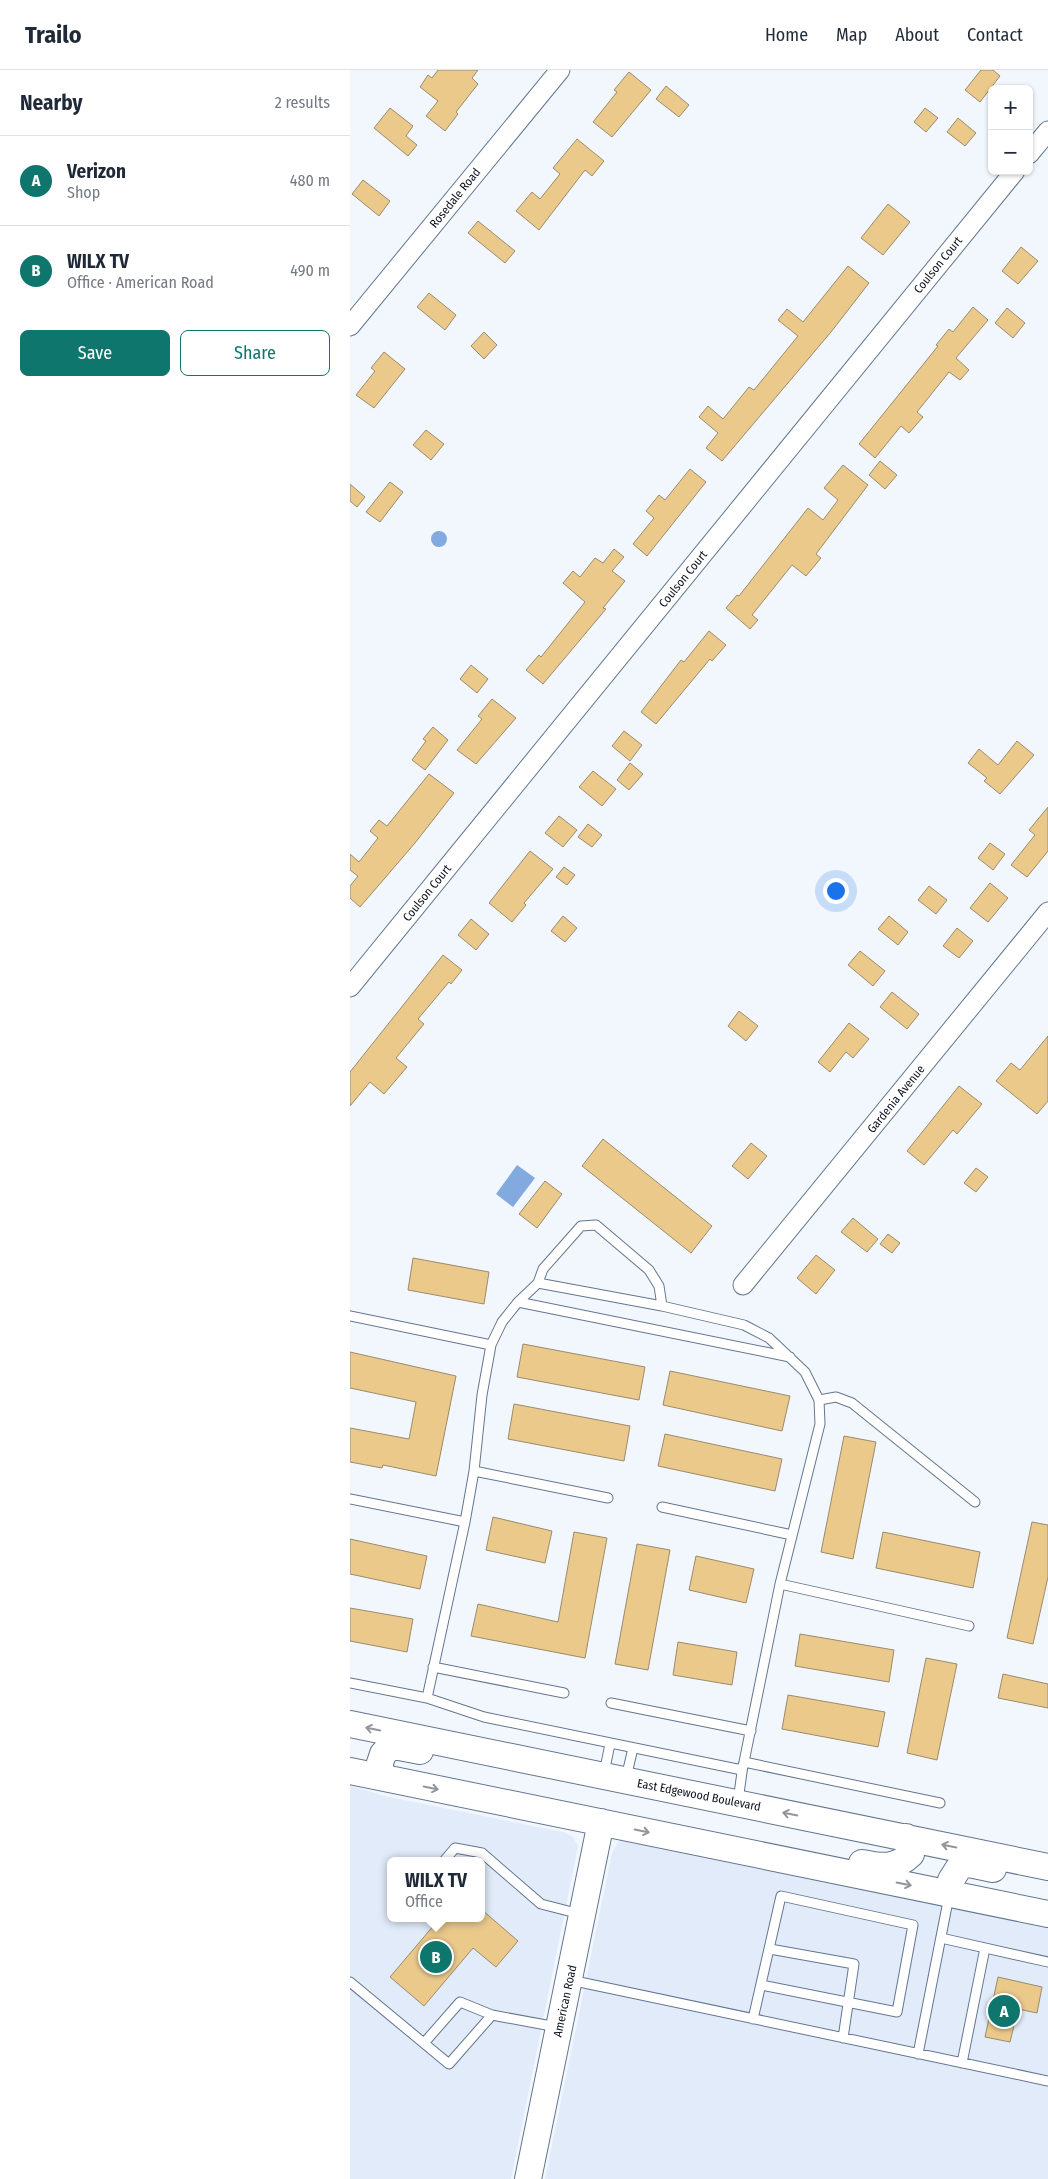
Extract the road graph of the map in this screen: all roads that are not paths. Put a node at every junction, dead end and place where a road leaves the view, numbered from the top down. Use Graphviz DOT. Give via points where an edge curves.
graph roads {
  1 [pos="560,70"];
  2 [pos="1048,131"];
  3 [pos="1033,149"];
  4 [pos="1012,175"];
  5 [pos="350,326"];
  6 [pos="1048,912"];
  7 [pos="350,987"];
  8 [pos="538,1283"];
  9 [pos="743,1285"];
  10 [pos="518,1302"];
  11 [pos="662,1306"];
  12 [pos="350,1316"];
  13 [pos="492,1345"];
  14 [pos="792,1357"];
  15 [pos="819,1400"];
  16 [pos="474,1471"];
  17 [pos="608,1498"];
  18 [pos="350,1499"];
  19 [pos="975,1502"];
  20 [pos="662,1507"];
  21 [pos="465,1522"];
  22 [pos="792,1535"];
  23 [pos="780,1584"];
  24 [pos="969,1626"];
  25 [pos="433,1667"];
  26 [pos="350,1683"];
  27 [pos="564,1692"];
  28 [pos="427,1698"];
  29 [pos="611,1703"];
  30 [pos="350,1724"];
  31 [pos="751,1731"];
  32 [pos="610,1744"];
  33 [pos="633,1748"];
  34 [pos="743,1766"];
  35 [pos="574,1770"];
  36 [pos="350,1771"];
  37 [pos="384,1778"];
  38 [pos="614,1778"];
  39 [pos="940,1802"];
  40 [pos="738,1803"];
  41 [pos="601,1822"];
  42 [pos="906,1838"];
  43 [pos="683,1840"];
  44 [pos="447,1857"];
  45 [pos="1048,1867"];
  46 [pos="1048,1879"];
  47 [pos="950,1894"];
  48 [pos="582,1914"];
  49 [pos="1048,1914"];
  50 [pos="941,1938"];
  51 [pos="770,1948"];
  52 [pos="986,1948"];
  53 [pos="1048,1962"];
  54 [pos="570,1980"];
  55 [pos="350,1982"];
  56 [pos="761,1985"];
  57 [pos="848,2003"];
  58 [pos="492,2015"];
  59 [pos="753,2019"];
  60 [pos="560,2027"];
  61 [pos="843,2038"];
  62 [pos="424,2043"];
  63 [pos="918,2054"];
  64 [pos="962,2063"];
  65 [pos="1048,2081"];
  66 [pos="528,2179"];
  1 -- 5 [label="street, Rosedale Road"];
  2 -- 3 [label="street"];
  4 -- 7 [label="street, Coulson Court"];
  6 -- 9 [label="street, Gardenia Avenue"];
  8 -- 10 [label="lane"];
  8 -- 11 [label="lane"];
  8 -- 11 [label="lane" via="543,1269 581,1226 596,1225 649,1270 659,1286"];
  10 -- 13 [label="lane" via="502,1322"];
  10 -- 14 [label="lane"];
  11 -- 14 [label="lane" via="744,1326 769,1338"];
  12 -- 13 [label="lane"];
  13 -- 16 [label="lane" via="482,1395"];
  14 -- 15 [label="lane" via="805,1372"];
  15 -- 19 [label="lane" via="836,1397 852,1403"];
  15 -- 22 [label="lane" via="820,1424"];
  16 -- 17 [label="lane"];
  16 -- 21 [label="lane"];
  18 -- 21 [label="lane"];
  20 -- 22 [label="lane"];
  21 -- 25 [label="lane"];
  22 -- 23 [label="lane"];
  23 -- 24 [label="lane"];
  23 -- 31 [label="lane"];
  25 -- 27 [label="lane"];
  25 -- 28 [label="lane"];
  26 -- 28 [label="lane"];
  28 -- 32 [label="lane" via="484,1717"];
  29 -- 31 [label="lane"];
  35 -- 30 [label="street, East Edgewood Boulevard, one-way"];
  31 -- 34 [label="lane"];
  32 -- 33 [label="lane"];
  32 -- 38 [label="lane"];
  33 -- 34 [label="lane"];
  33 -- 38 [label="lane"];
  34 -- 39 [label="lane"];
  34 -- 40 [label="lane"];
  35 -- 37 [label="street" via="546,1777 399,1746 390,1747 383,1754 378,1766"];
  35 -- 38 [label="street, East Edgewood Boulevard"];
  36 -- 37 [label="street"];
  37 -- 41 [label="street, one-way"];
  38 -- 40 [label="street, East Edgewood Boulevard"];
  42 -- 40 [label="street, East Edgewood Boulevard, one-way"];
  41 -- 43 [label="street, one-way"];
  41 -- 48 [label="street, American Road"];
  42 -- 43 [label="street" via="911,1854 896,1865 882,1867 710,1832"];
  45 -- 42 [label="street, East Edgewood Boulevard, one-way"];
  43 -- 47 [label="street, one-way"];
  44 -- 48 [label="lane" via="455,1848 482,1853 541,1904"];
  46 -- 47 [label="street" via="970,1864 960,1866 955,1872"];
  47 -- 49 [label="street"];
  47 -- 50 [label="lane"];
  48 -- 54 [label="street, American Road"];
  50 -- 52 [label="lane"];
  50 -- 63 [label="lane"];
  51 -- 56 [label="lane"];
  51 -- 57 [label="lane" via="854,1964"];
  51 -- 57 [label="lane" via="782,1896 913,1926 897,2012"];
  52 -- 53 [label="lane"];
  52 -- 64 [label="lane"];
  54 -- 59 [label="lane"];
  54 -- 60 [label="street, American Road"];
  55 -- 62 [label="lane"];
  56 -- 57 [label="lane"];
  56 -- 59 [label="lane"];
  57 -- 61 [label="lane"];
  58 -- 60 [label="lane"];
  58 -- 62 [label="lane" via="460,2002"];
  58 -- 62 [label="lane" via="449,2064"];
  59 -- 61 [label="lane"];
  60 -- 66 [label="street, American Road"];
  61 -- 63 [label="lane"];
  63 -- 64 [label="lane"];
  64 -- 65 [label="lane"];
}
